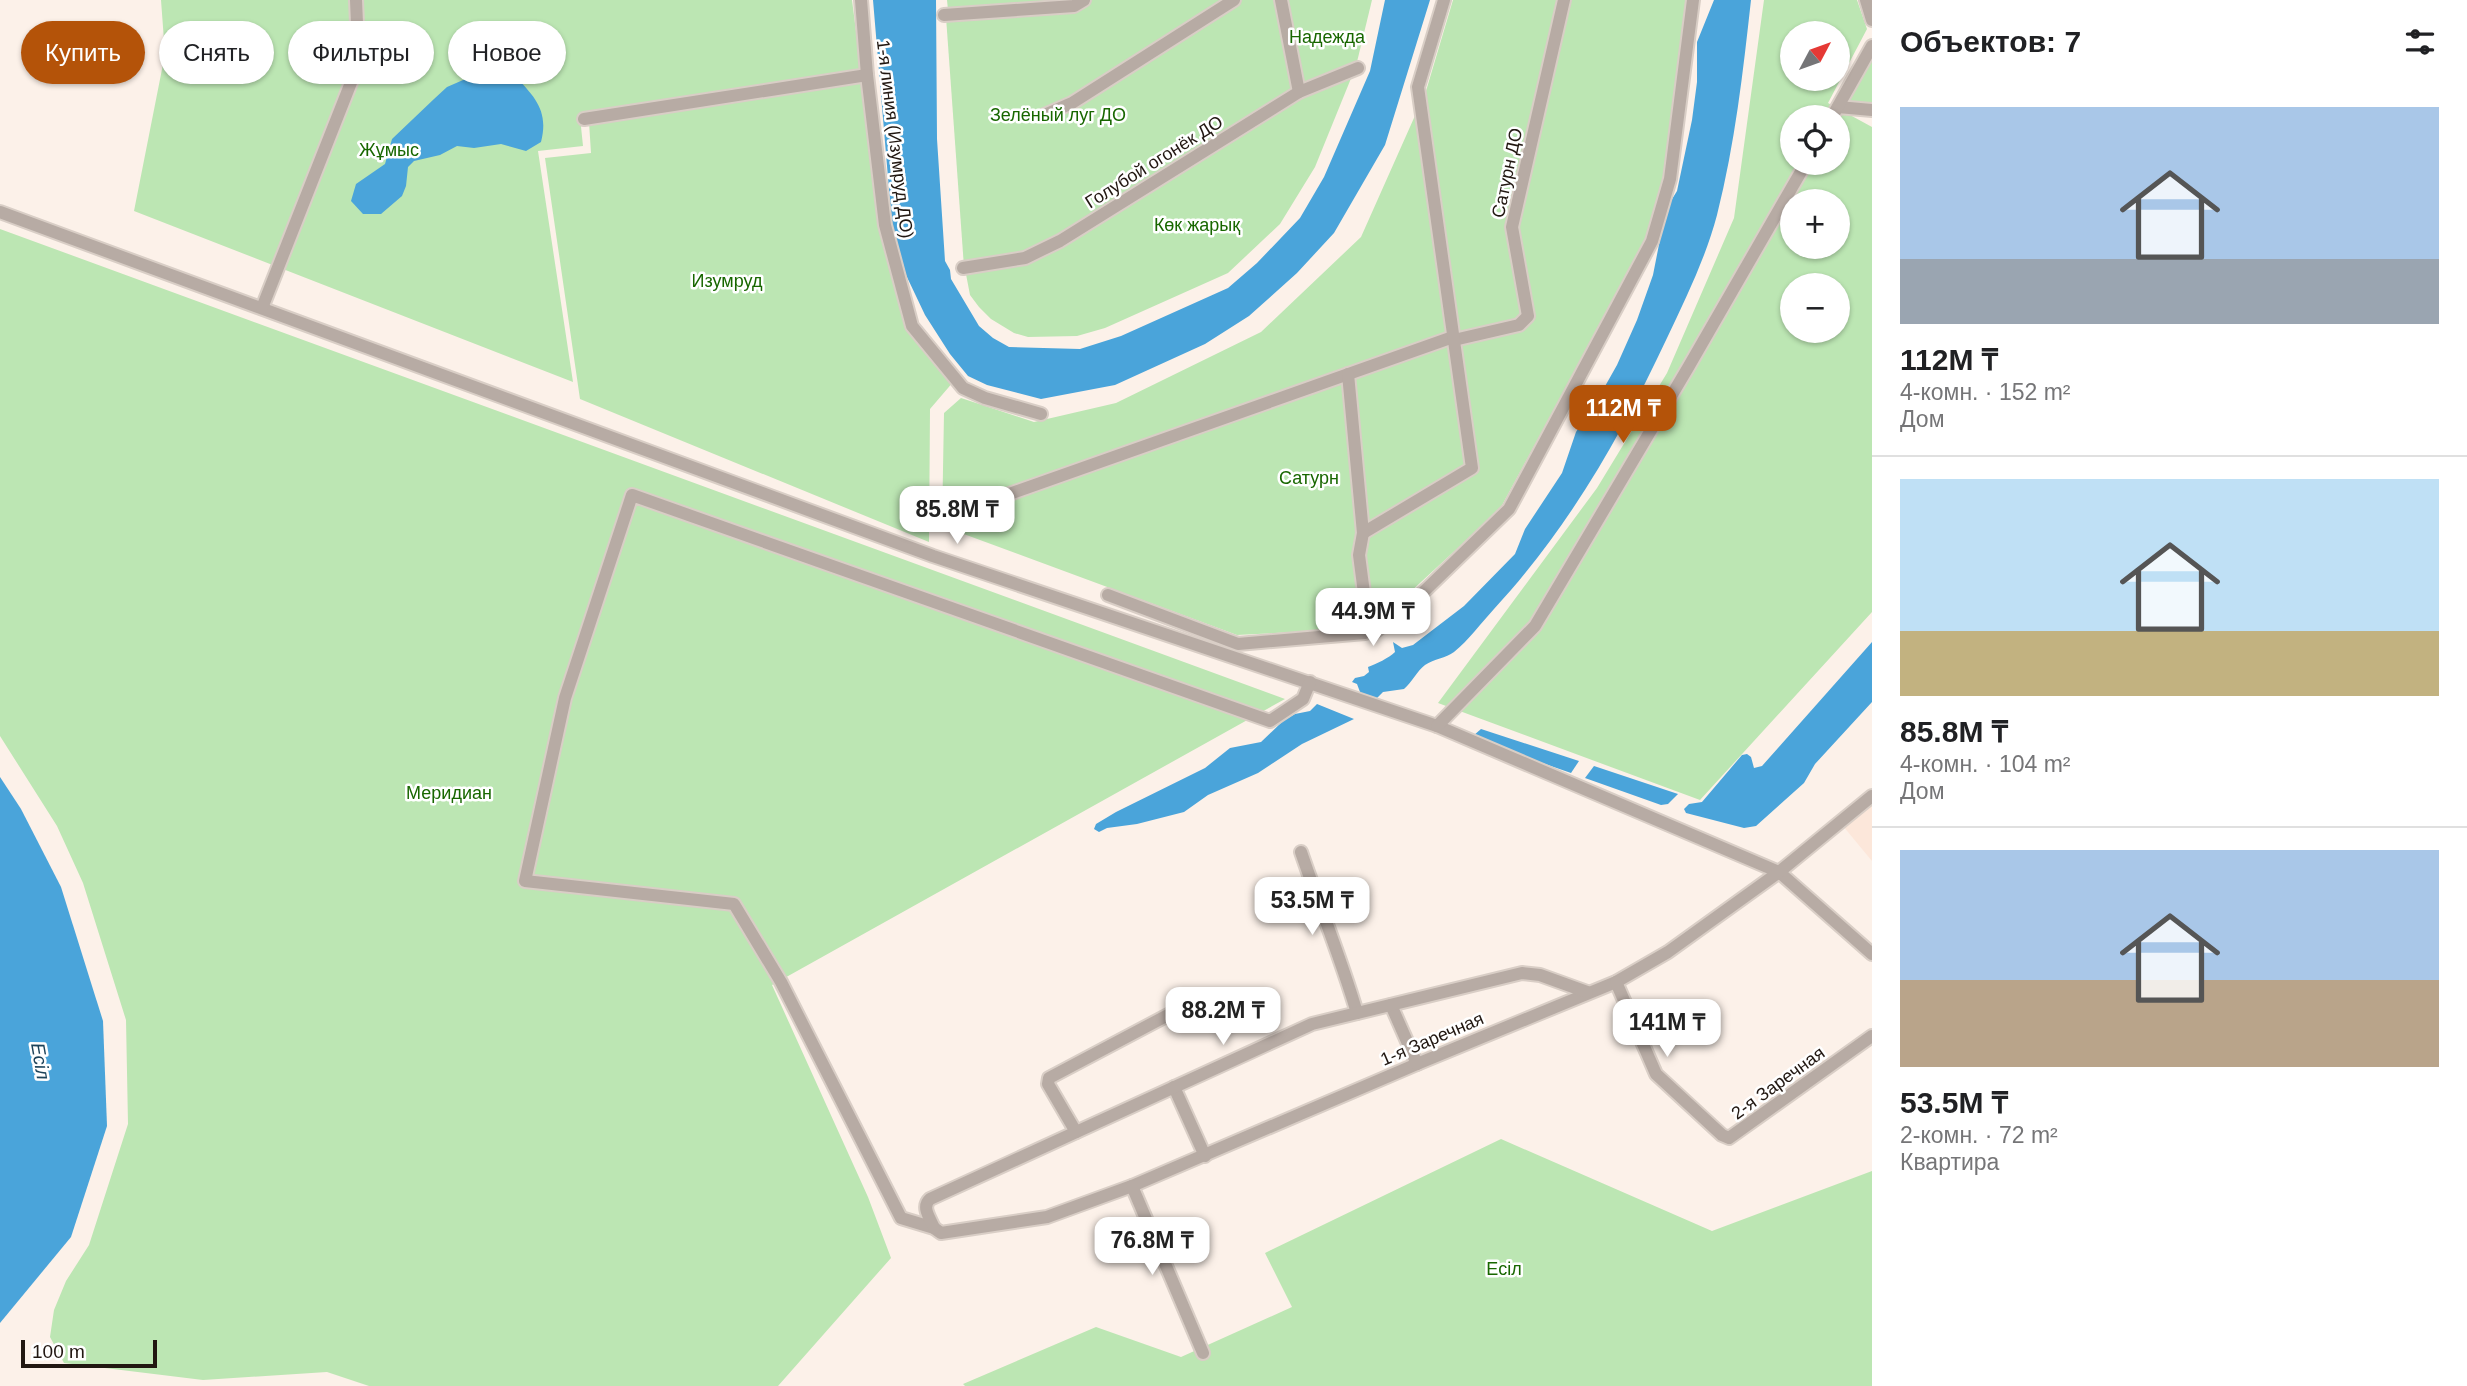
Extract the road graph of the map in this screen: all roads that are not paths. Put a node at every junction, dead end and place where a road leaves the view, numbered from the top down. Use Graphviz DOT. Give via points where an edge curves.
graph roads {
  1 [pos="355,0"];
  2 [pos="862,0"];
  3 [pos="1084,0"];
  4 [pos="1234,0"];
  5 [pos="1281,0"];
  6 [pos="1444,0"];
  7 [pos="1564,0"];
  8 [pos="1693,0"];
  9 [pos="1866,0"];
  10 [pos="944,15"];
  11 [pos="1872,20"];
  12 [pos="1872,46"];
  13 [pos="1358,68"];
  14 [pos="867,75"];
  15 [pos="1299,92"];
  16 [pos="1839,105"];
  17 [pos="1872,110"];
  18 [pos="1850,111"];
  19 [pos="1042,116"];
  20 [pos="583,118"];
  21 [pos="1799,175"];
  22 [pos="0,212"];
  23 [pos="963,268"];
  24 [pos="262,308"];
  25 [pos="1453,339"];
  26 [pos="1348,374"];
  27 [pos="1041,414"];
  28 [pos="933,521"];
  29 [pos="1363,533"];
  30 [pos="1108,595"];
  31 [pos="1366,631"];
  32 [pos="1310,682"];
  33 [pos="1437,726"];
  34 [pos="1872,796"];
  35 [pos="1301,852"];
  36 [pos="1779,872"];
  37 [pos="1872,954"];
  38 [pos="1616,982"];
  39 [pos="1587,992"];
  40 [pos="1391,1005"];
  41 [pos="1185,1006"];
  42 [pos="1357,1013"];
  43 [pos="1872,1036"];
  44 [pos="1417,1064"];
  45 [pos="1174,1087"];
  46 [pos="1076,1132"];
  47 [pos="1205,1156"];
  48 [pos="1132,1186"];
  49 [pos="934,1228"];
  50 [pos="1203,1353"];
  1 -- 24 [label="street" via="358,47 354,75"];
  2 -- 14 [label="street, 1-я линия (Изумруд ДО)"];
  3 -- 10 [label="street" via="1074,6"];
  4 -- 19 [label="street" via="1072,103"];
  5 -- 15 [label="street"];
  6 -- 25 [label="street" via="1418,87"];
  7 -- 25 [label="street, Сатурн ДО" via="1512,227 1528,316 1520,325"];
  8 -- 31 [label="street" via="1670,179 1652,241 1508,509 1410,605 1385,626"];
  9 -- 11 [label="street"];
  12 -- 16 [label="street"];
  13 -- 15 [label="street, Голубой огонёк ДО"];
  14 -- 20 [label="street"];
  14 -- 27 [label="street, 1-я линия (Изумруд ДО)" via="885,225 912,326 963,388"];
  15 -- 23 [label="street, Голубой огонёк ДО" via="1060,241 1025,258"];
  17 -- 18 [label="street"];
  21 -- 33 [label="street" via="1535,626"];
  22 -- 24 [label="street"];
  24 -- 32 [label="street" via="933,556"];
  25 -- 26 [label="street"];
  25 -- 29 [label="street" via="1472,468"];
  26 -- 28 [label="street"];
  26 -- 29 [label="street"];
  29 -- 31 [label="street" via="1359,555"];
  30 -- 31 [label="street" via="1238,644"];
  32 -- 33 [label="street"];
  32 -- 49 [label="street, 1-я Заречная" via="1303,699 1270,721 632,495 565,698 525,881 734,904 781,982 901,1217"];
  33 -- 36 [label="street"];
  34 -- 36 [label="street, 1-я Заречная"];
  35 -- 42 [label="street"];
  36 -- 37 [label="street"];
  36 -- 38 [label="street, 1-я Заречная" via="1668,952"];
  38 -- 39 [label="street, 1-я Заречная"];
  38 -- 43 [label="street, 2-я Заречная" via="1656,1074 1729,1139"];
  39 -- 40 [label="street" via="1528,972"];
  39 -- 44 [label="street, 1-я Заречная"];
  40 -- 42 [label="street"];
  40 -- 44 [label="street"];
  41 -- 46 [label="street" via="1049,1078 1048,1084"];
  42 -- 45 [label="street" via="1312,1024"];
  44 -- 47 [label="street, 1-я Заречная"];
  45 -- 46 [label="street"];
  45 -- 47 [label="street"];
  46 -- 49 [label="street" via="930,1199 926,1208"];
  47 -- 48 [label="street, 1-я Заречная"];
  48 -- 49 [label="street, 1-я Заречная" via="1046,1217 939,1233"];
  48 -- 50 [label="street"];
}
